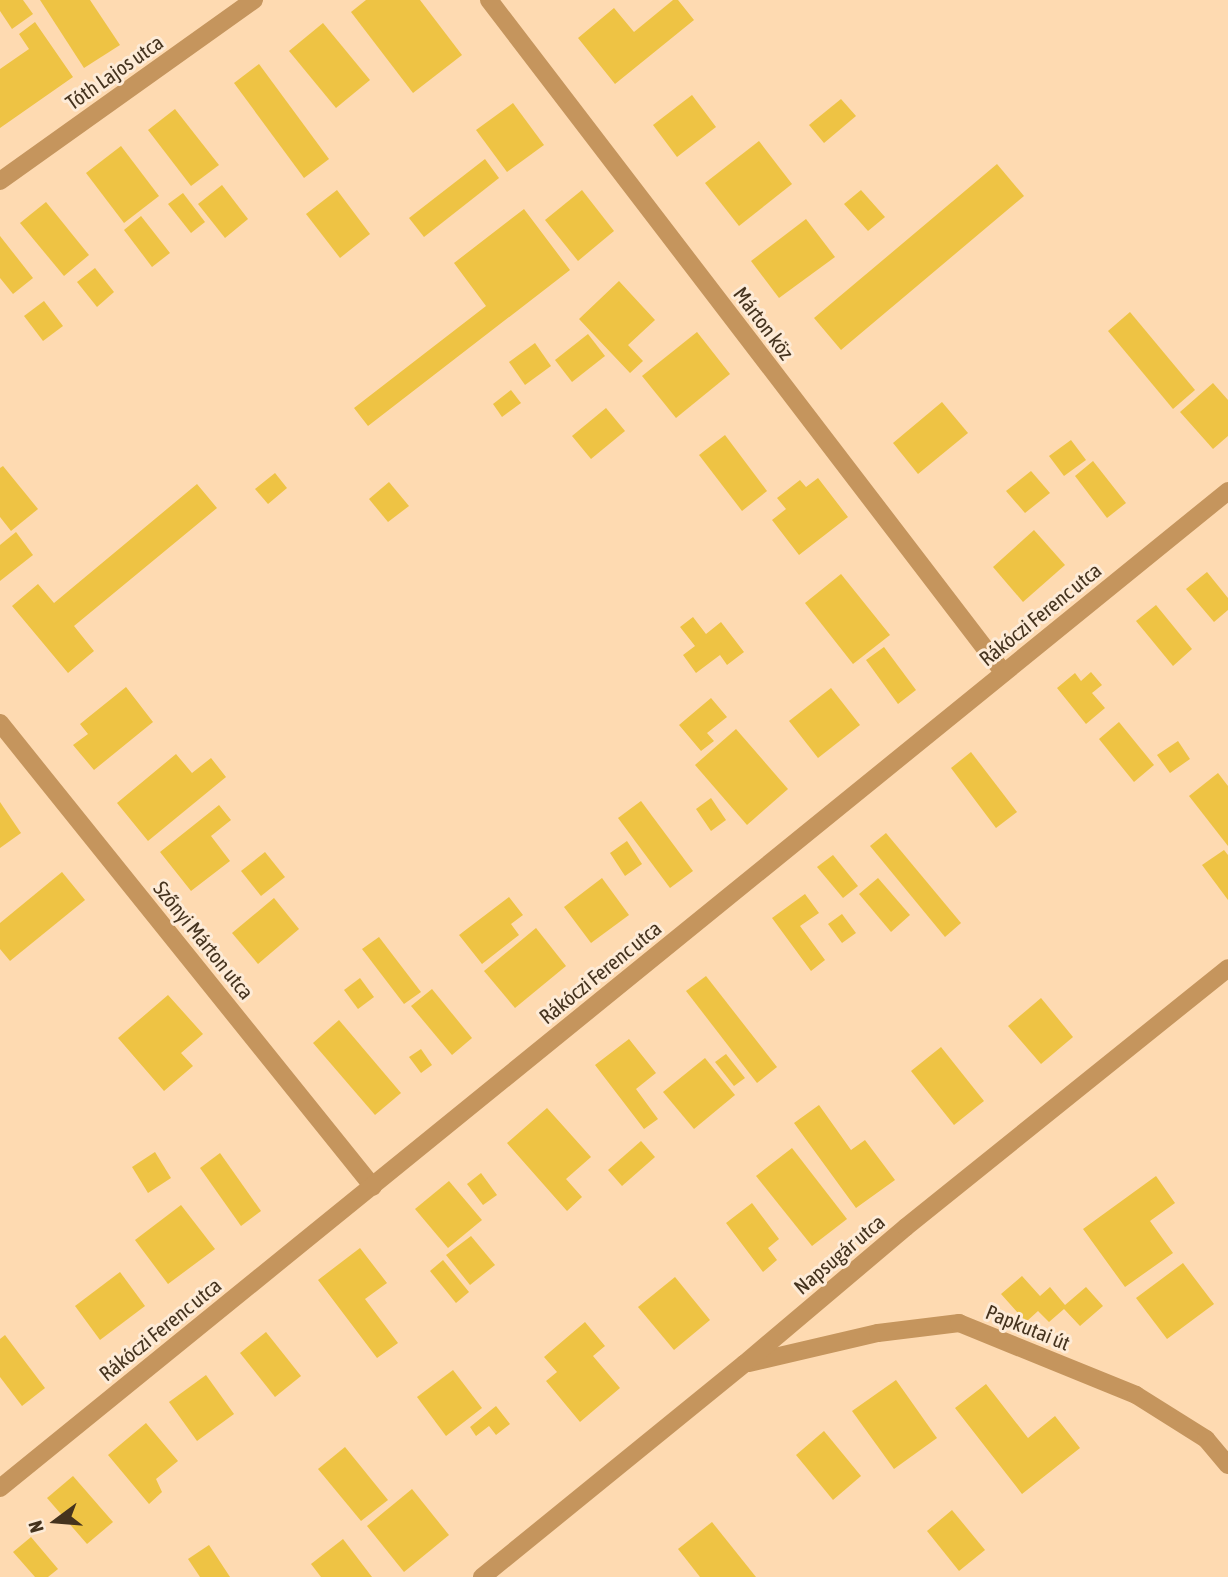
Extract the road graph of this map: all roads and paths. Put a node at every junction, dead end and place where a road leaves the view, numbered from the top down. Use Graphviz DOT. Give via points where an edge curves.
graph roads {
  1 [pos="254,0"];
  2 [pos="489,0"];
  3 [pos="0,181"];
  4 [pos="1228,491"];
  5 [pos="1004,673"];
  6 [pos="0,723"];
  7 [pos="1228,968"];
  8 [pos="373,1187"];
  9 [pos="744,1364"];
  10 [pos="1228,1465"];
  11 [pos="0,1488"];
  12 [pos="482,1577"];
  1 -- 3 [label="street, Tóth Lajos utca"];
  2 -- 5 [label="street, Márton köz"];
  4 -- 5 [label="street, Rákóczi Ferenc utca"];
  5 -- 8 [label="street, Rákóczi Ferenc utca"];
  6 -- 8 [label="street, Szőnyi Márton utca"];
  7 -- 9 [label="street, Napsugár utca"];
  8 -- 11 [label="street, Rákóczi Ferenc utca"];
  9 -- 10 [label="street, Papkutai út" via="878,1333 960,1323 1136,1395 1206,1439"];
  9 -- 12 [label="street, Napsugár utca"];
}
